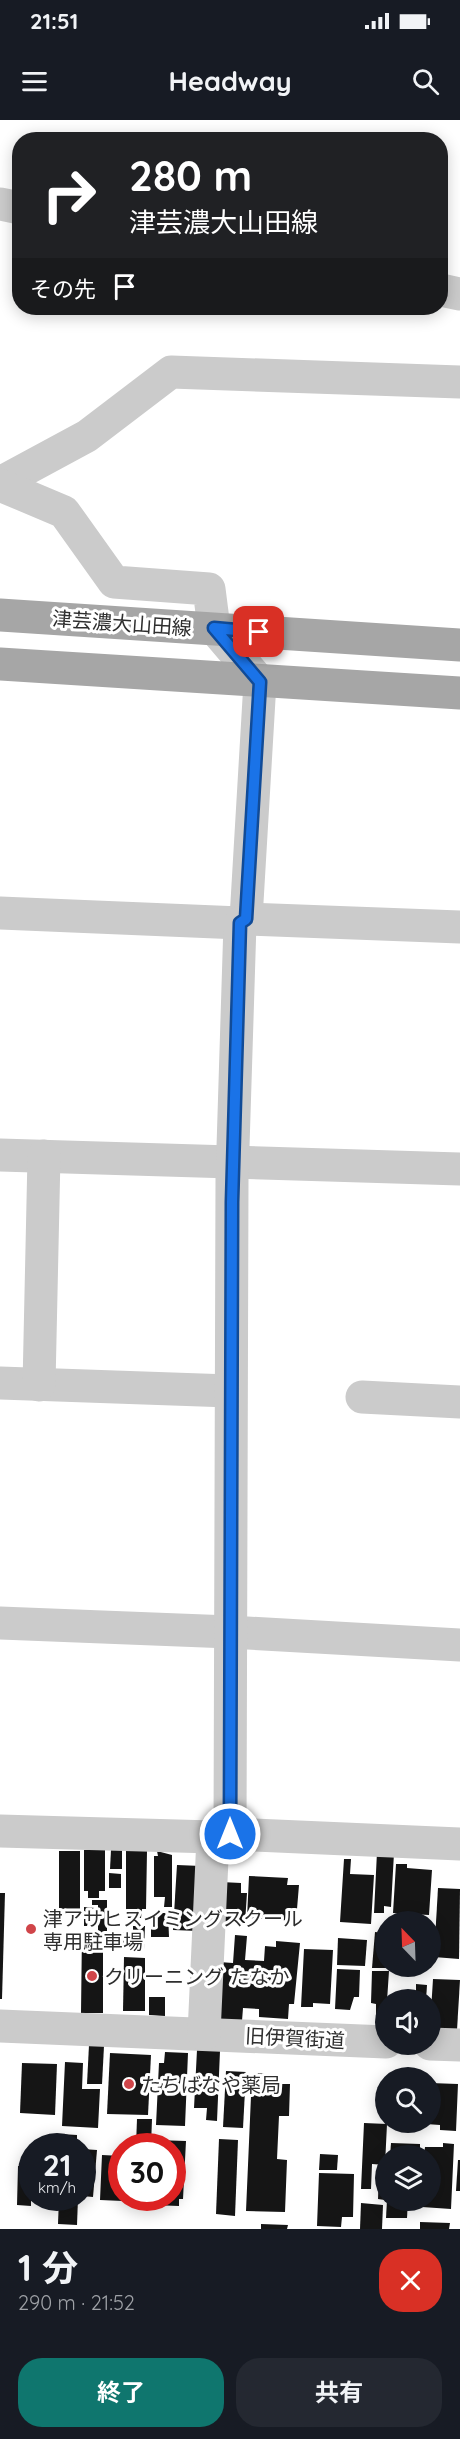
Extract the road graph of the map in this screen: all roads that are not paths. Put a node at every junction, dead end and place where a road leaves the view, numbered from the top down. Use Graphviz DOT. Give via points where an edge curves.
graph roads {
  1 [pos="460,382"];
  2 [pos="0,484"];
  3 [pos="0,615"];
  4 [pos="214,628"];
  5 [pos="460,645"];
  6 [pos="0,664"];
  7 [pos="260,682"];
  8 [pos="460,693"];
  9 [pos="0,913"];
  10 [pos="243,921"];
  11 [pos="460,927"];
  12 [pos="0,1155"];
  13 [pos="44,1156"];
  14 [pos="234,1162"];
  15 [pos="460,1169"];
  16 [pos="0,1383"];
  17 [pos="39,1385"];
  18 [pos="230,1391"];
  19 [pos="362,1397"];
  20 [pos="460,1402"];
  21 [pos="0,1623"];
  22 [pos="230,1632"];
  23 [pos="460,1645"];
  24 [pos="0,1831"];
  25 [pos="222,1835"];
  26 [pos="460,1844"];
  27 [pos="0,2026"];
  28 [pos="204,2034"];
  29 [pos="375,2042"];
  30 [pos="441,2044"];
  31 [pos="460,2045"];
  1 -- 2 [label="street" via="171,372 87,436"];
  2 -- 4 [label="street" via="64,512 114,582 209,589"];
  3 -- 4 [label="main road, 津芸濃大山田線"];
  4 -- 5 [label="main road, 津芸濃大山田線"];
  4 -- 7 [label="street"];
  6 -- 7 [label="main road"];
  7 -- 8 [label="main road"];
  7 -- 10 [label="street"];
  9 -- 10 [label="street"];
  10 -- 11 [label="street"];
  10 -- 14 [label="street"];
  12 -- 13 [label="street"];
  13 -- 14 [label="street"];
  13 -- 17 [label="street"];
  14 -- 15 [label="street"];
  14 -- 18 [label="street"];
  16 -- 17 [label="street"];
  17 -- 18 [label="street"];
  18 -- 22 [label="street"];
  19 -- 20 [label="street"];
  21 -- 22 [label="street"];
  22 -- 23 [label="street"];
  22 -- 25 [label="street"];
  24 -- 25 [label="street"];
  25 -- 26 [label="street"];
  25 -- 28 [label="street"];
  27 -- 28 [label="street, 旧伊賀街道"];
  28 -- 29 [label="street, 旧伊賀街道"];
  30 -- 31 [label="street"];
}
